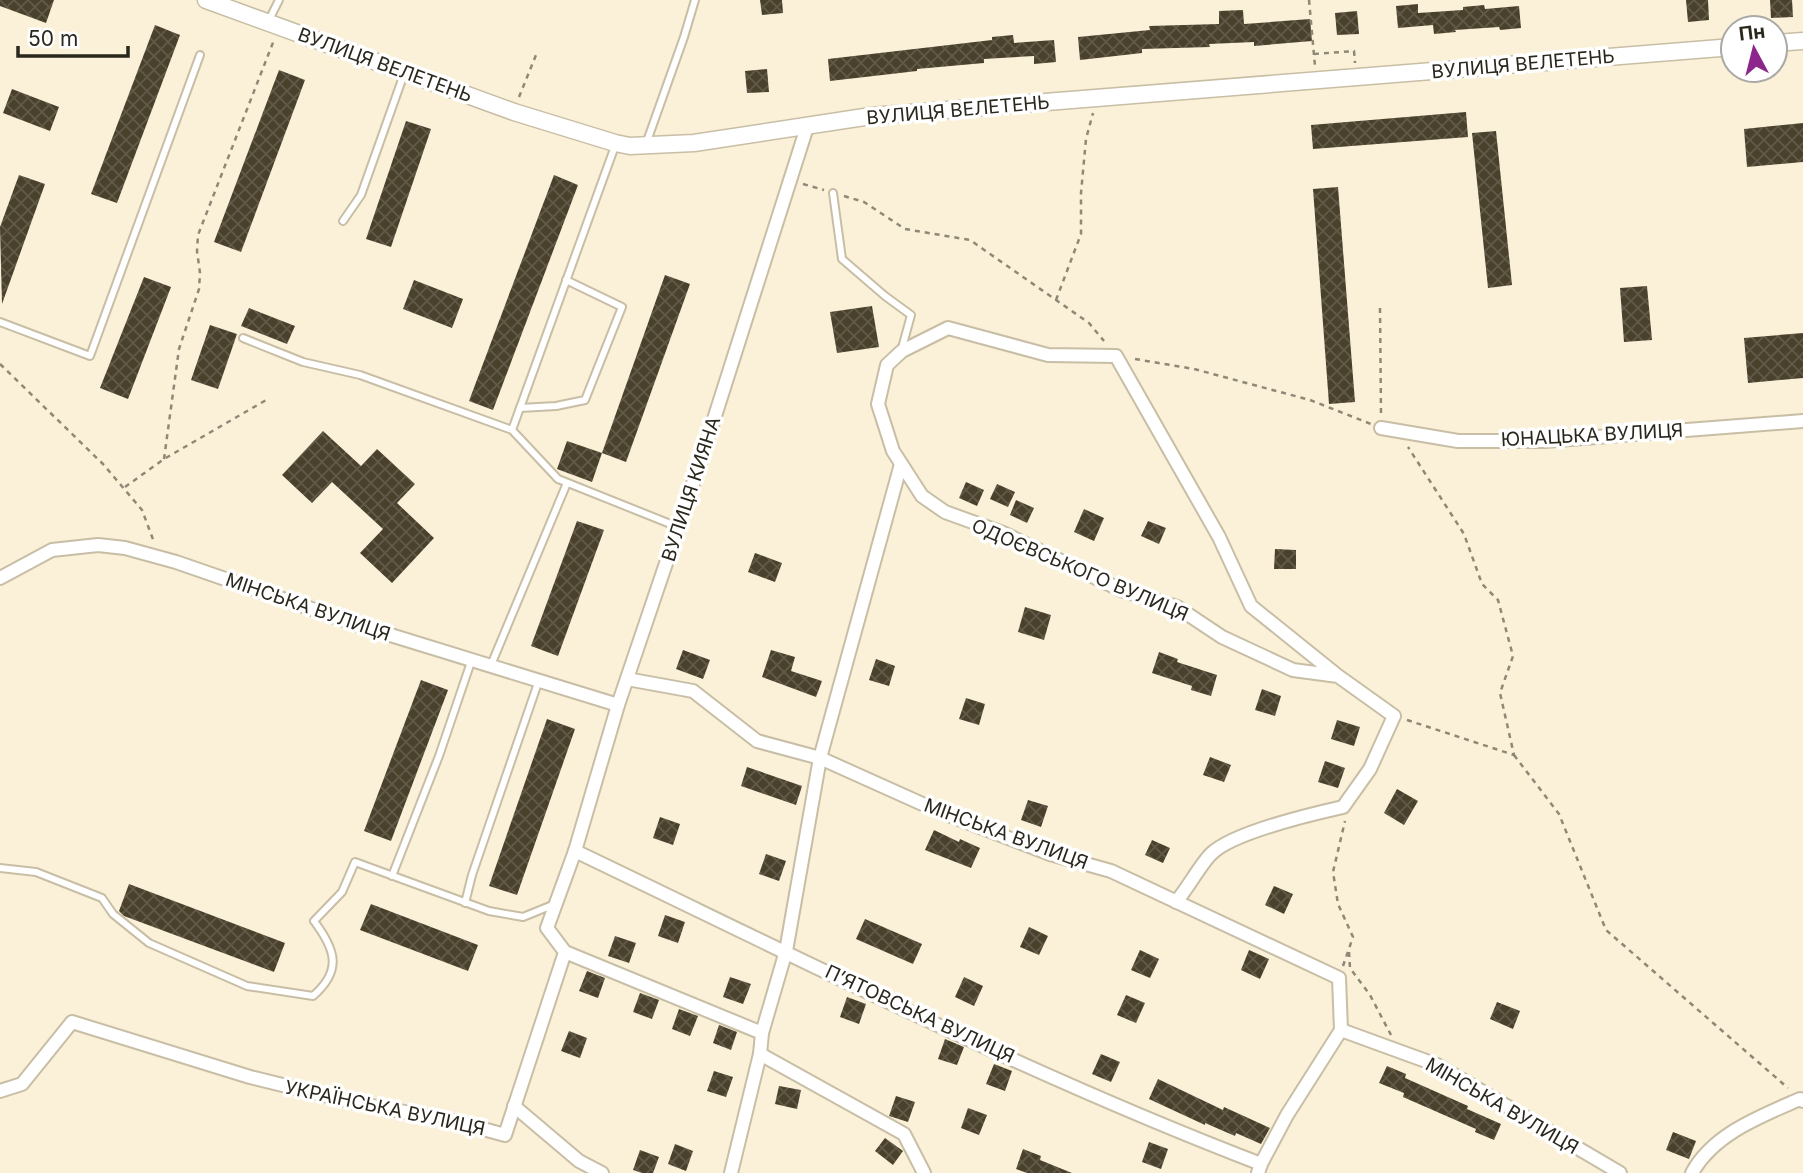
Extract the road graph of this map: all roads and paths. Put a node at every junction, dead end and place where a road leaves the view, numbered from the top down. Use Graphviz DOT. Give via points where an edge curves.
graph roads {
  1 [pos="206,0"];
  2 [pos="279,0"];
  3 [pos="695,0"];
  4 [pos="1309,0"];
  5 [pos="274,25"];
  6 [pos="1719,48"];
  7 [pos="1314,54"];
  8 [pos="200,55"];
  9 [pos="536,55"];
  10 [pos="404,72"];
  11 [pos="1357,77"];
  12 [pos="1316,80"];
  13 [pos="1094,98"];
  14 [pos="514,112"];
  15 [pos="807,127"];
  16 [pos="615,143"];
  17 [pos="646,145"];
  18 [pos="790,180"];
  19 [pos="833,193"];
  20 [pos="343,221"];
  21 [pos="566,280"];
  22 [pos="1056,300"];
  23 [pos="1380,308"];
  24 [pos="0,322"];
  25 [pos="243,338"];
  26 [pos="902,351"];
  27 [pos="1116,356"];
  28 [pos="0,364"];
  29 [pos="268,399"];
  30 [pos="520,408"];
  31 [pos="1803,421"];
  32 [pos="1381,428"];
  33 [pos="512,430"];
  34 [pos="1405,444"];
  35 [pos="164,459"];
  36 [pos="901,464"];
  37 [pos="567,483"];
  38 [pos="123,488"];
  39 [pos="678,527"];
  40 [pos="158,556"];
  41 [pos="0,578"];
  42 [pos="472,659"];
  43 [pos="491,665"];
  44 [pos="1338,676"];
  45 [pos="627,679"];
  46 [pos="539,680"];
  47 [pos="618,705"];
  48 [pos="1394,716"];
  49 [pos="1514,755"];
  50 [pos="820,758"];
  51 [pos="1347,800"];
  52 [pos="575,851"];
  53 [pos="0,868"];
  54 [pos="392,876"];
  55 [pos="1176,902"];
  56 [pos="556,903"];
  57 [pos="465,904"];
  58 [pos="1349,948"];
  59 [pos="786,951"];
  60 [pos="565,952"];
  61 [pos="1339,978"];
  62 [pos="1341,1030"];
  63 [pos="762,1033"];
  64 [pos="1399,1051"];
  65 [pos="760,1054"];
  66 [pos="0,1091"];
  67 [pos="1802,1100"];
  68 [pos="514,1106"];
  69 [pos="1260,1168"];
  70 [pos="602,1173"];
  71 [pos="731,1173"];
  72 [pos="923,1173"];
  73 [pos="1619,1173"];
  74 [pos="1692,1173"];
  1 -- 5 [label="street, ВУЛИЦЯ ВЕЛЕТЕНЬ"];
  2 -- 5 [label="lane"];
  3 -- 17 [label="lane"];
  4 -- 7 [label="path"];
  5 -- 10 [label="street, ВУЛИЦЯ ВЕЛЕТЕНЬ"];
  5 -- 35 [label="path" via="198,235 199,289 179,349"];
  6 -- 11 [label="street, ВУЛИЦЯ ВЕЛЕТЕНЬ"];
  7 -- 11 [label="path" via="1354,51"];
  7 -- 12 [label="path"];
  8 -- 24 [label="lane" via="90,356"];
  9 -- 14 [label="path"];
  10 -- 14 [label="street, ВУЛИЦЯ ВЕЛЕТЕНЬ"];
  10 -- 20 [label="lane" via="361,195"];
  11 -- 12 [label="street, ВУЛИЦЯ ВЕЛЕТЕНЬ"];
  12 -- 13 [label="street, ВУЛИЦЯ ВЕЛЕТЕНЬ"];
  13 -- 15 [label="street, ВУЛИЦЯ ВЕЛЕТЕНЬ" via="871,116"];
  13 -- 22 [label="path" via="1086,139 1081,234"];
  14 -- 16 [label="street, ВУЛИЦЯ ВЕЛЕТЕНЬ"];
  15 -- 17 [label="street, ВУЛИЦЯ ВЕЛЕТЕНЬ"];
  15 -- 18 [label="street, ВУЛИЦЯ КИЯНА"];
  16 -- 17 [label="street, ВУЛИЦЯ ВЕЛЕТЕНЬ"];
  16 -- 21 [label="lane"];
  18 -- 19 [label="path"];
  18 -- 39 [label="street, ВУЛИЦЯ КИЯНА"];
  19 -- 22 [label="path" via="864,202 905,229 970,240"];
  19 -- 26 [label="lane" via="842,259 912,315"];
  21 -- 30 [label="lane"];
  21 -- 30 [label="lane" via="622,307 585,400"];
  22 -- 27 [label="path" via="1089,323"];
  23 -- 32 [label="path"];
  25 -- 33 [label="lane"];
  26 -- 27 [label="street" via="948,328 1048,355"];
  26 -- 36 [label="street, ОДОЄВСЬКОГО ВУЛИЦЯ" via="887,365 878,404"];
  27 -- 32 [label="path" via="1194,369 1310,400"];
  27 -- 44 [label="street" via="1219,537 1251,606"];
  28 -- 38 [label="path"];
  29 -- 35 [label="path"];
  30 -- 33 [label="lane"];
  31 -- 32 [label="street, ЮНАЦЬКА ВУЛИЦЯ" via="1545,441 1458,441"];
  33 -- 37 [label="lane"];
  34 -- 49 [label="path" via="1464,534 1482,584 1498,600 1513,656 1500,693"];
  35 -- 38 [label="path"];
  36 -- 44 [label="street, ОДОЄВСЬКОГО ВУЛИЦЯ" via="922,496 945,512 1003,533 1121,590 1177,607 1222,637 1293,670"];
  36 -- 50 [label="street"];
  37 -- 39 [label="lane"];
  37 -- 43 [label="lane"];
  38 -- 40 [label="path" via="142,510"];
  39 -- 45 [label="street, ВУЛИЦЯ КИЯНА"];
  40 -- 41 [label="street, МІНСЬКА ВУЛИЦЯ" via="125,548 76,546 52,550"];
  40 -- 42 [label="street, МІНСЬКА ВУЛИЦЯ"];
  42 -- 43 [label="street, МІНСЬКА ВУЛИЦЯ"];
  42 -- 54 [label="lane"];
  43 -- 46 [label="street, МІНСЬКА ВУЛИЦЯ"];
  44 -- 48 [label="street, ОДОЄВСЬКОГО ВУЛИЦЯ"];
  45 -- 47 [label="street, ВУЛИЦЯ КИЯНА"];
  45 -- 50 [label="street, МІНСЬКА ВУЛИЦЯ" via="693,691 757,741"];
  46 -- 47 [label="street, МІНСЬКА ВУЛИЦЯ"];
  46 -- 57 [label="lane"];
  47 -- 52 [label="street, ВУЛИЦЯ КИЯНА"];
  48 -- 49 [label="path"];
  48 -- 51 [label="street" via="1370,769"];
  49 -- 67 [label="path" via="1559,814 1606,930"];
  50 -- 55 [label="street, МІНСЬКА ВУЛИЦЯ" via="938,811 1051,854 1111,871"];
  50 -- 59 [label="street"];
  51 -- 55 [label="street" via="1343,807 1240,837 1212,853"];
  51 -- 58 [label="path" via="1333,872 1339,904 1353,937"];
  52 -- 56 [label="street"];
  52 -- 59 [label="street, П’ЯТОВСЬКА ВУЛИЦЯ"];
  53 -- 54 [label="lane" via="36,872 103,898 113,914 149,943 247,986 313,996 328,983 333,955 314,921 342,892 355,862"];
  54 -- 57 [label="lane"];
  55 -- 61 [label="street, МІНСЬКА ВУЛИЦЯ"];
  56 -- 57 [label="lane" via="523,917"];
  56 -- 60 [label="street" via="547,928"];
  58 -- 61 [label="path"];
  58 -- 64 [label="path" via="1350,968"];
  59 -- 63 [label="street"];
  59 -- 69 [label="street, П’ЯТОВСЬКА ВУЛИЦЯ"];
  60 -- 63 [label="street"];
  60 -- 68 [label="street, УКРАЇНСЬКА ВУЛИЦЯ"];
  61 -- 62 [label="street"];
  62 -- 64 [label="street, МІНСЬКА ВУЛИЦЯ"];
  62 -- 69 [label="street" via="1287,1115"];
  63 -- 65 [label="street"];
  64 -- 73 [label="street, МІНСЬКА ВУЛИЦЯ" via="1437,1065"];
  65 -- 71 [label="street"];
  65 -- 72 [label="street" via="904,1134"];
  66 -- 68 [label="street, УКРАЇНСЬКА ВУЛИЦЯ" via="22,1084 72,1023 250,1077 505,1135"];
  67 -- 74 [label="street" via="1746,1123 1701,1157"];
  68 -- 70 [label="street" via="579,1161"];
}
